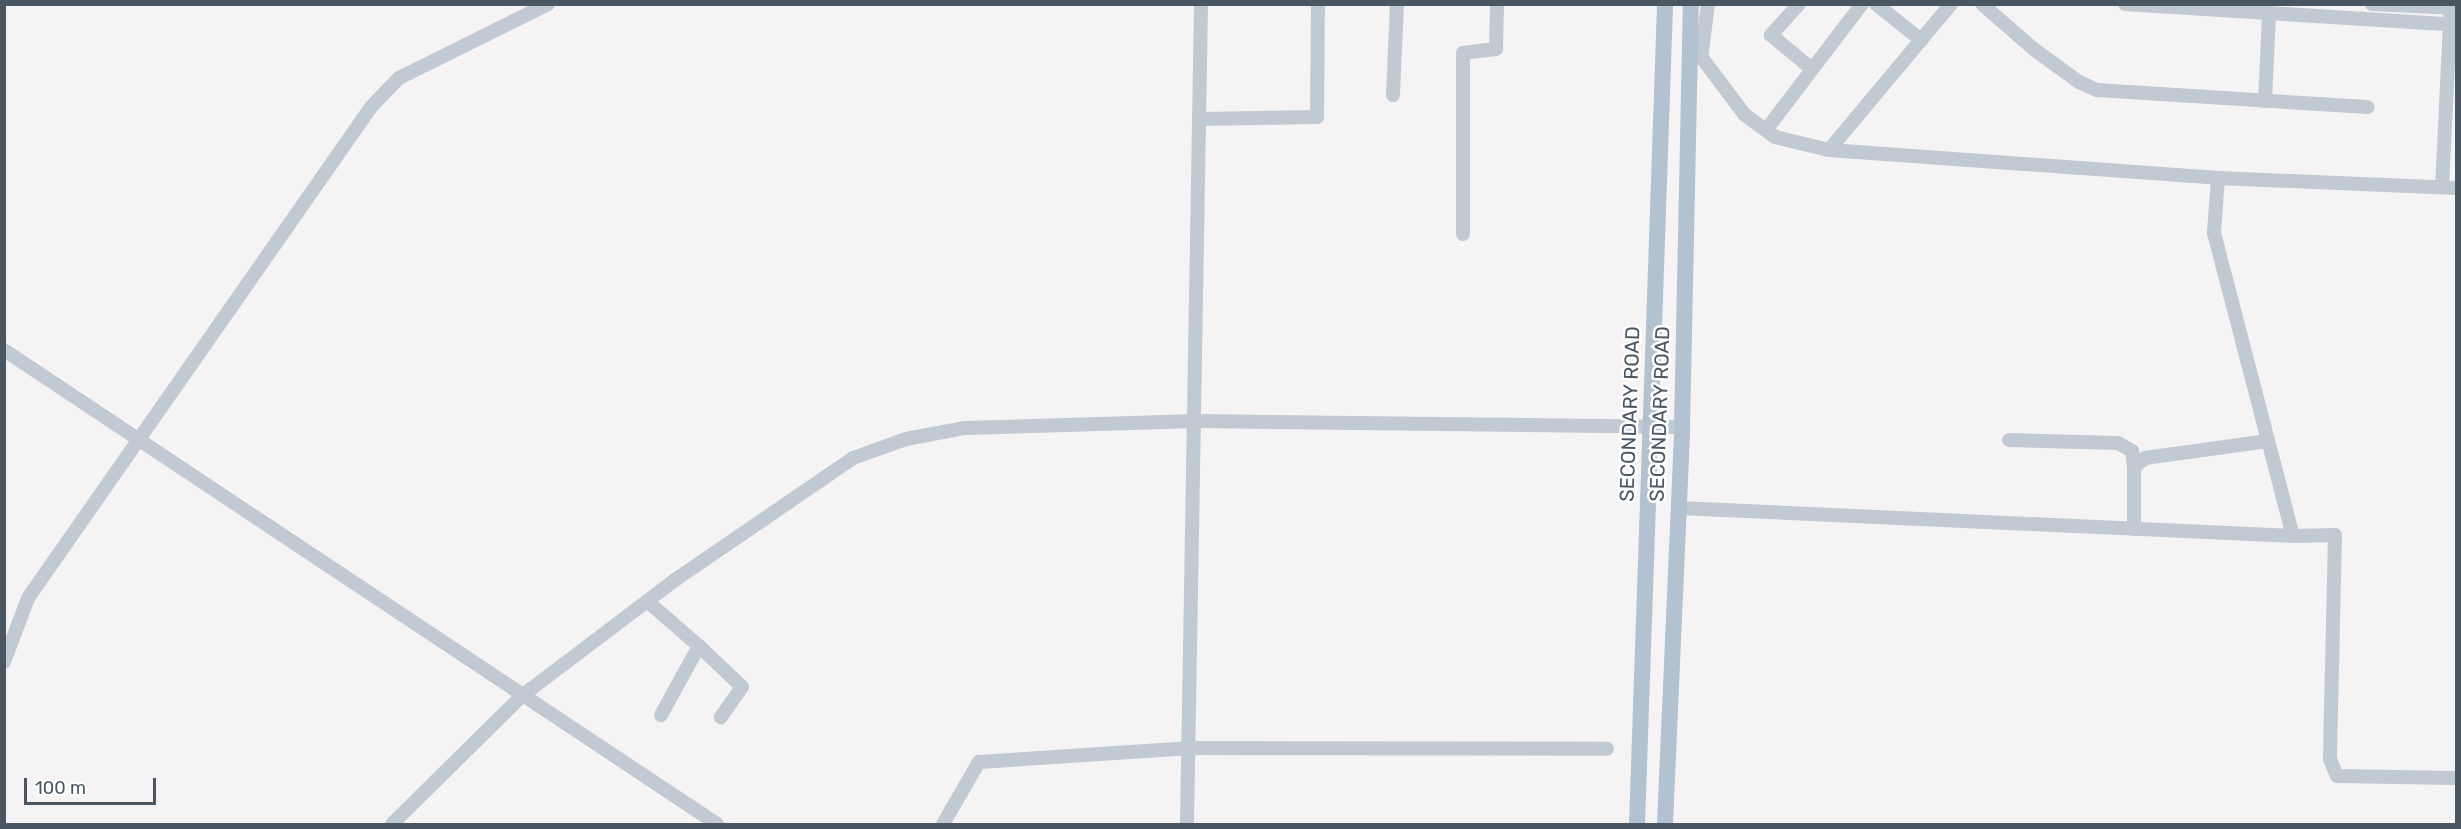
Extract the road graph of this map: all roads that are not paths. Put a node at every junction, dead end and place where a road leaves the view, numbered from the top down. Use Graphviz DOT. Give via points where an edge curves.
graph roads {
  1 [pos="548,4"];
  2 [pos="1201,4"];
  3 [pos="1318,4"];
  4 [pos="1397,4"];
  5 [pos="1497,4"];
  6 [pos="1665,4"];
  7 [pos="1691,4"];
  8 [pos="1708,4"];
  9 [pos="1799,4"];
  10 [pos="1862,4"];
  11 [pos="1876,4"];
  12 [pos="1952,4"];
  13 [pos="1982,4"];
  14 [pos="2125,4"];
  15 [pos="2373,4"];
  16 [pos="2453,7"];
  17 [pos="2269,15"];
  18 [pos="2453,25"];
  19 [pos="1921,40"];
  20 [pos="1690,42"];
  21 [pos="1701,58"];
  22 [pos="1812,69"];
  23 [pos="1393,95"];
  24 [pos="2265,101"];
  25 [pos="2367,107"];
  26 [pos="1199,119"];
  27 [pos="1766,130"];
  28 [pos="1828,150"];
  29 [pos="2218,178"];
  30 [pos="2442,187"];
  31 [pos="2457,188"];
  32 [pos="1463,234"];
  33 [pos="4,350"];
  34 [pos="1197,421"];
  35 [pos="1650,426"];
  36 [pos="1682,427"];
  37 [pos="138,439"];
  38 [pos="2009,440"];
  39 [pos="2268,441"];
  40 [pos="2134,467"];
  41 [pos="1678,508"];
  42 [pos="2134,529"];
  43 [pos="2293,536"];
  44 [pos="647,601"];
  45 [pos="699,646"];
  46 [pos="4,663"];
  47 [pos="523,695"];
  48 [pos="661,716"];
  49 [pos="721,717"];
  50 [pos="1188,748"];
  51 [pos="1606,749"];
  52 [pos="2457,778"];
  53 [pos="392,825"];
  54 [pos="717,825"];
  55 [pos="943,825"];
  56 [pos="1187,825"];
  57 [pos="1637,825"];
  58 [pos="1665,825"];
  1 -- 37 [label="street" via="399,78 371,107"];
  2 -- 26 [label="street"];
  3 -- 26 [label="street" via="1317,117"];
  4 -- 23 [label="street"];
  5 -- 32 [label="street" via="1496,49 1463,53"];
  6 -- 35 [label="main road, SECONDARY ROAD"];
  7 -- 20 [label="main road, SECONDARY ROAD"];
  8 -- 21 [label="street"];
  9 -- 22 [label="street" via="1771,35"];
  10 -- 22 [label="street"];
  11 -- 19 [label="street"];
  12 -- 19 [label="street"];
  13 -- 24 [label="street" via="2035,50 2079,82 2097,90"];
  14 -- 17 [label="street"];
  15 -- 16 [label="street"];
  16 -- 18 [label="street"];
  17 -- 18 [label="street"];
  17 -- 24 [label="street"];
  18 -- 30 [label="street"];
  19 -- 28 [label="street"];
  20 -- 21 [label="street"];
  20 -- 36 [label="main road, SECONDARY ROAD"];
  21 -- 27 [label="street" via="1744,115"];
  22 -- 27 [label="street"];
  24 -- 25 [label="street"];
  26 -- 34 [label="street"];
  27 -- 28 [label="street" via="1776,137"];
  28 -- 29 [label="street"];
  29 -- 30 [label="street"];
  29 -- 39 [label="street" via="2214,234"];
  30 -- 31 [label="street"];
  33 -- 37 [label="street"];
  34 -- 35 [label="street"];
  34 -- 44 [label="street" via="965,428 906,439 854,458"];
  34 -- 50 [label="street"];
  35 -- 36 [label="street"];
  35 -- 57 [label="main road, SECONDARY ROAD"];
  36 -- 41 [label="main road, SECONDARY ROAD"];
  37 -- 46 [label="street" via="28,598"];
  37 -- 47 [label="street"];
  38 -- 40 [label="street" via="2118,443 2132,451"];
  39 -- 40 [label="street" via="2145,458"];
  39 -- 43 [label="street"];
  40 -- 42 [label="street"];
  41 -- 42 [label="street"];
  41 -- 58 [label="main road, SECONDARY ROAD"];
  42 -- 43 [label="street"];
  43 -- 52 [label="street" via="2335,535 2330,759 2337,776"];
  44 -- 45 [label="street"];
  44 -- 47 [label="street"];
  45 -- 48 [label="street"];
  45 -- 49 [label="street" via="742,687"];
  47 -- 53 [label="street"];
  47 -- 54 [label="street"];
  50 -- 51 [label="street"];
  50 -- 55 [label="street" via="979,762"];
  50 -- 56 [label="street"];
}
